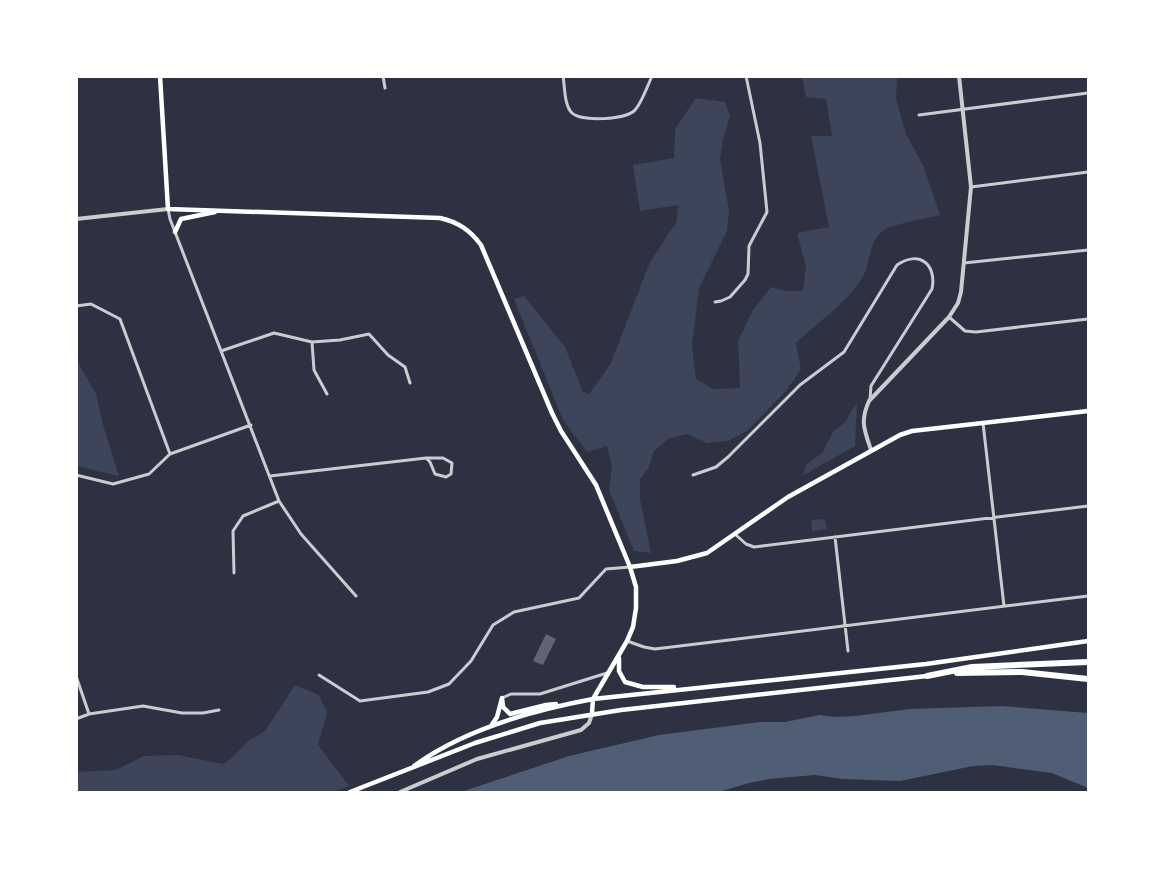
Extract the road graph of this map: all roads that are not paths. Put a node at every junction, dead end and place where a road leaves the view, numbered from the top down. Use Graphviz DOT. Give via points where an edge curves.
graph roads {
  1 [pos="160,76"];
  2 [pos="383,76"];
  3 [pos="563,76"];
  4 [pos="652,76"];
  5 [pos="746,76"];
  6 [pos="959,76"];
  7 [pos="385,88"];
  8 [pos="1089,93"];
  9 [pos="963,109"];
  10 [pos="919,115"];
  11 [pos="1089,172"];
  12 [pos="971,186"];
  13 [pos="168,209"];
  14 [pos="224,211"];
  15 [pos="76,219"];
  16 [pos="175,232"];
  17 [pos="1089,250"];
  18 [pos="963,263"];
  19 [pos="715,302"];
  20 [pos="76,306"];
  21 [pos="949,317"];
  22 [pos="1089,319"];
  23 [pos="312,342"];
  24 [pos="221,351"];
  25 [pos="410,383"];
  26 [pos="327,394"];
  27 [pos="869,401"];
  28 [pos="1089,411"];
  29 [pos="983,423"];
  30 [pos="251,425"];
  31 [pos="871,450"];
  32 [pos="170,454"];
  33 [pos="426,458"];
  34 [pos="76,475"];
  35 [pos="693,475"];
  36 [pos="270,476"];
  37 [pos="279,501"];
  38 [pos="1089,506"];
  39 [pos="993,516"];
  40 [pos="736,535"];
  41 [pos="835,537"];
  42 [pos="630,567"];
  43 [pos="234,573"];
  44 [pos="356,596"];
  45 [pos="1089,596"];
  46 [pos="1004,606"];
  47 [pos="845,624"];
  48 [pos="627,641"];
  49 [pos="1089,641"];
  50 [pos="848,651"];
  51 [pos="619,655"];
  52 [pos="1089,662"];
  53 [pos="609,673"];
  54 [pos="320,675"];
  55 [pos="76,676"];
  56 [pos="927,676"];
  57 [pos="1089,678"];
  58 [pos="700,686"];
  59 [pos="502,698"];
  60 [pos="593,699"];
  61 [pos="568,704"];
  62 [pos="219,710"];
  63 [pos="592,713"];
  64 [pos="89,714"];
  65 [pos="76,719"];
  66 [pos="489,728"];
  67 [pos="414,766"];
  68 [pos="350,792"];
  69 [pos="400,792"];
  1 -- 13 [label="main road"];
  2 -- 7 [label="street"];
  3 -- 4 [label="street" via="572,113 587,120 626,116 635,110"];
  5 -- 19 [label="street" via="760,143 767,212 749,246 745,280 730,297"];
  6 -- 9 [label="street"];
  8 -- 9 [label="street"];
  9 -- 10 [label="street"];
  9 -- 12 [label="street"];
  11 -- 12 [label="street"];
  12 -- 18 [label="street"];
  13 -- 14 [label="main road"];
  13 -- 15 [label="street"];
  13 -- 16 [label="street"];
  14 -- 16 [label="main road" via="181,219"];
  14 -- 42 [label="main road" via="440,218 452,220 474,235 488,258 552,413 596,485"];
  16 -- 24 [label="street"];
  17 -- 18 [label="street"];
  18 -- 21 [label="street" via="961,292"];
  20 -- 32 [label="street" via="91,304 120,319"];
  21 -- 22 [label="street" via="965,331 976,333"];
  21 -- 27 [label="street"];
  23 -- 24 [label="street" via="274,333"];
  23 -- 25 [label="street" via="369,334 405,367"];
  23 -- 26 [label="street" via="314,370"];
  24 -- 30 [label="street"];
  27 -- 31 [label="street" via="863,415"];
  27 -- 35 [label="street" via="871,386 932,289 932,271 917,258 907,258 897,265 844,352 800,385 716,467"];
  28 -- 29 [label="main road"];
  29 -- 31 [label="main road" via="912,431"];
  29 -- 39 [label="street"];
  30 -- 32 [label="street"];
  30 -- 36 [label="street"];
  31 -- 40 [label="main road" via="788,497"];
  32 -- 34 [label="street" via="150,474 113,484"];
  33 -- 33 [label="street" via="448,460 452,463 451,474 435,474"];
  33 -- 36 [label="street"];
  36 -- 37 [label="street"];
  37 -- 43 [label="street" via="243,516 233,531"];
  37 -- 44 [label="street" via="301,534"];
  38 -- 39 [label="street"];
  39 -- 41 [label="street"];
  39 -- 46 [label="street"];
  40 -- 41 [label="street" via="754,547"];
  40 -- 42 [label="main road" via="692,558"];
  41 -- 47 [label="street"];
  42 -- 48 [label="main road" via="636,587 636,609"];
  42 -- 54 [label="street" via="606,569 579,598 514,612 493,625 471,661 449,684 428,692 360,701"];
  45 -- 46 [label="street"];
  46 -- 47 [label="street"];
  47 -- 48 [label="street" via="655,649"];
  47 -- 50 [label="street"];
  48 -- 51 [label="main road"];
  49 -- 58 [label="main road" via="926,664"];
  51 -- 53 [label="main road"];
  51 -- 58 [label="main road" via="621,677 632,686"];
  52 -- 56 [label="highway" via="972,667"];
  53 -- 59 [label="street" via="540,694 511,694"];
  53 -- 60 [label="main road"];
  55 -- 64 [label="street"];
  56 -- 57 [label="highway" via="999,671"];
  56 -- 63 [label="main road"];
  58 -- 60 [label="main road"];
  59 -- 61 [label="main road" via="503,707 510,714"];
  59 -- 66 [label="main road"];
  60 -- 61 [label="main road"];
  60 -- 63 [label="main road"];
  61 -- 66 [label="main road"];
  62 -- 64 [label="street" via="182,713 143,706"];
  63 -- 67 [label="main road" via="521,728"];
  63 -- 69 [label="street" via="581,730 477,759"];
  64 -- 65 [label="street"];
  66 -- 67 [label="main road"];
  67 -- 68 [label="main road"];
}
